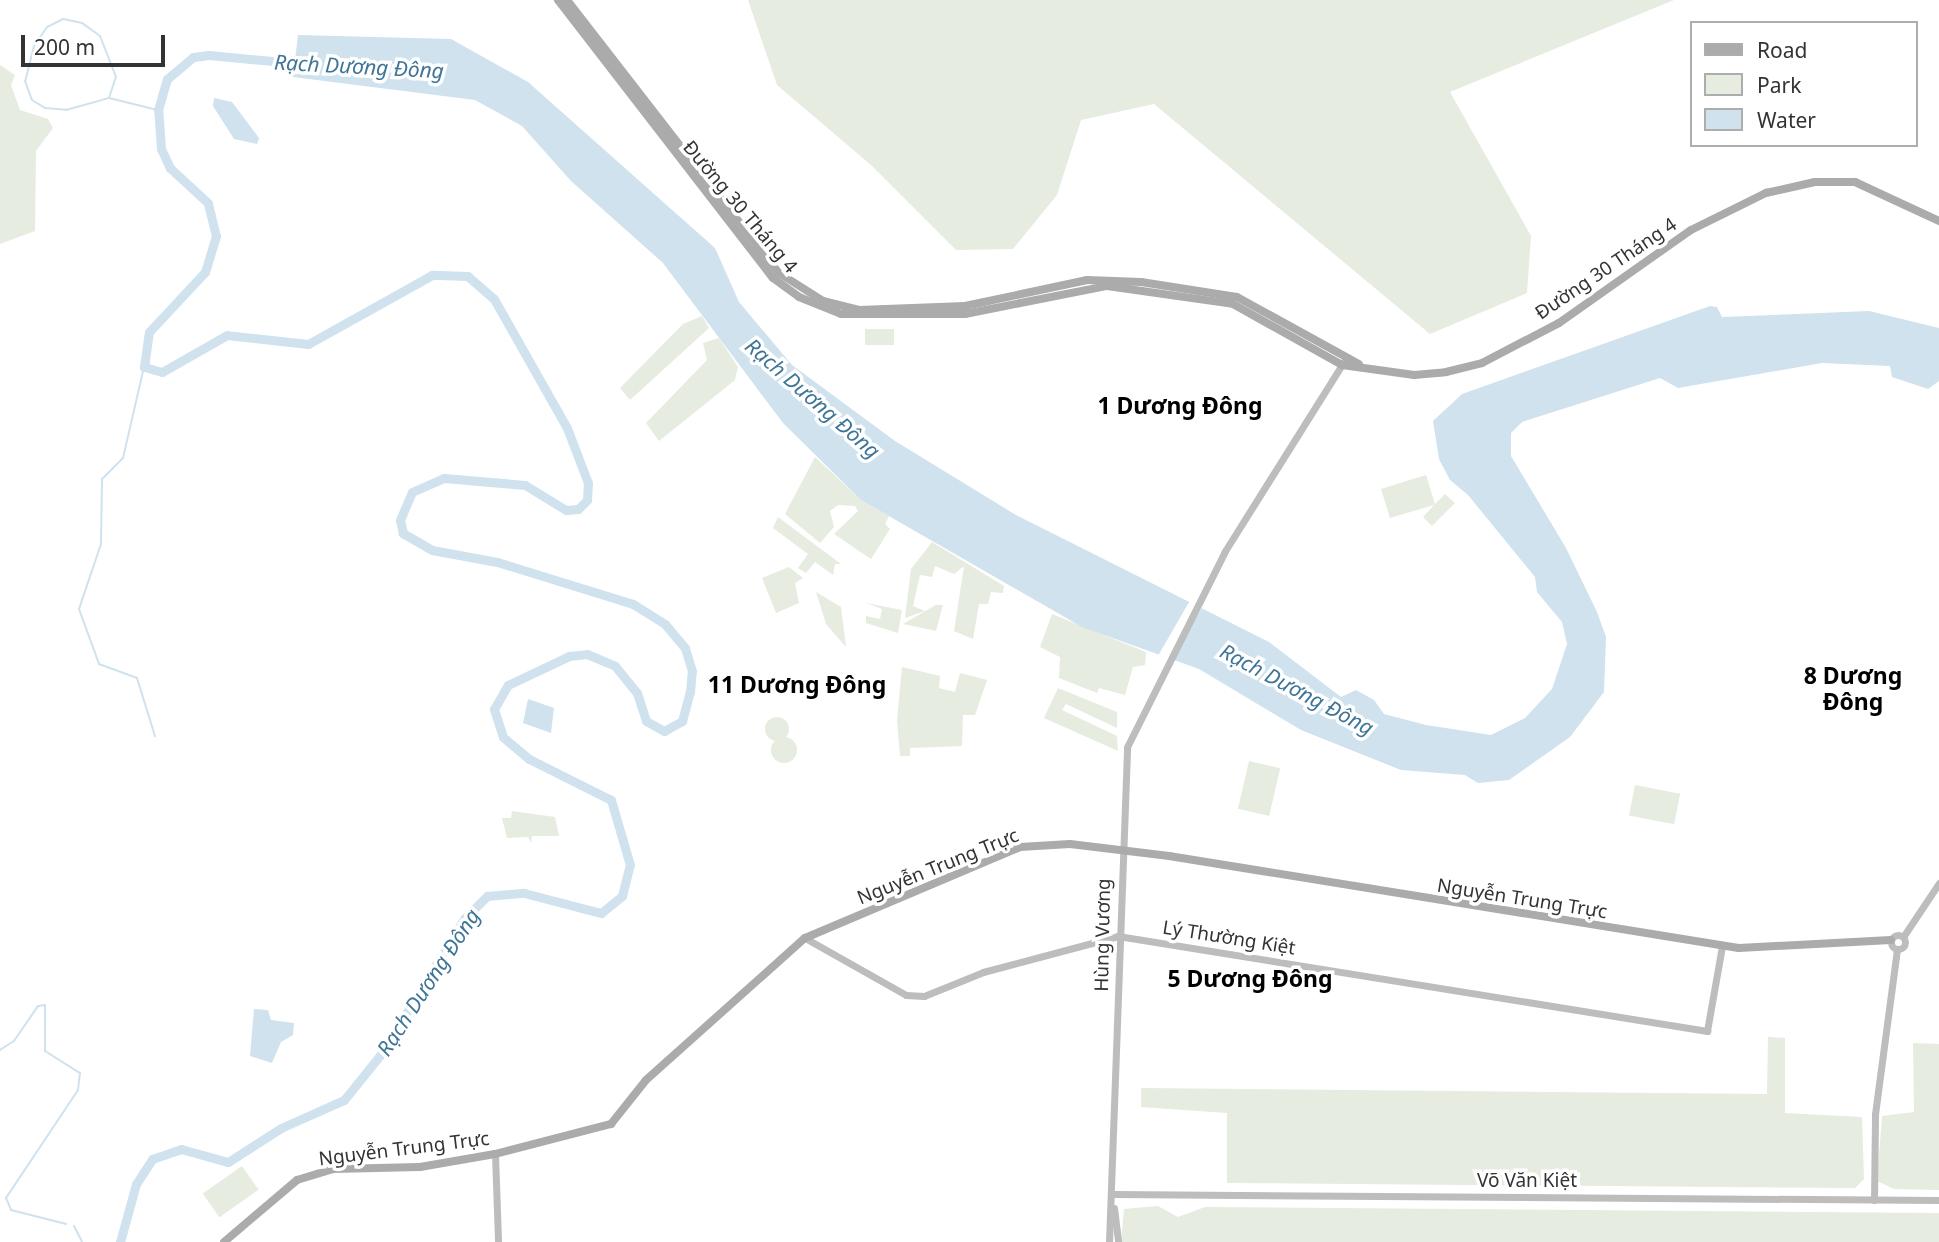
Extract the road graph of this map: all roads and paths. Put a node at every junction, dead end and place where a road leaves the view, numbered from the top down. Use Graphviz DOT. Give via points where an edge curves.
graph roads {
  1 [pos="562,1"];
  2 [pos="1939,221"];
  3 [pos="1344,361"];
  4 [pos="1121,850"];
  5 [pos="1939,883"];
  6 [pos="1118,936"];
  7 [pos="1903,937"];
  8 [pos="805,938"];
  9 [pos="1891,940"];
  10 [pos="1722,946"];
  11 [pos="1897,948"];
  12 [pos="495,1154"];
  13 [pos="1114,1194"];
  14 [pos="1874,1199"];
  15 [pos="1939,1200"];
  16 [pos="1114,1207"];
  17 [pos="225,1242"];
  18 [pos="498,1242"];
  19 [pos="1109,1242"];
  20 [pos="1118,1242"];
  1 -- 3 [label="main road, Đường 30 Tháng 4" via="776,275 823,301 859,313 960,310 1081,285 1140,286 1235,300"];
  2 -- 3 [label="main road, Đường 30 Tháng 4" via="1855,182 1815,182 1771,192 1691,230 1573,314 1482,363 1414,375"];
  3 -- 4 [label="street, Hùng Vương" via="1204,592 1127,747"];
  4 -- 6 [label="street, Hùng Vương"];
  4 -- 8 [label="main road, Nguyễn Trung Trực" via="1064,844 1020,847"];
  4 -- 10 [label="main road, Nguyễn Trung Trực"];
  5 -- 7 [label="street"];
  6 -- 8 [label="street, Lý Thường Kiệt" via="983,972 924,996 897,992"];
  6 -- 10 [label="street, Lý Thường Kiệt" via="1707,1031"];
  6 -- 13 [label="street, Hùng Vương"];
  7 -- 9 [label="street, Nguyễn Trung Trực"];
  7 -- 11 [label="street"];
  8 -- 12 [label="main road, Nguyễn Trung Trực" via="646,1080 617,1120"];
  9 -- 10 [label="main road, Nguyễn Trung Trực"];
  9 -- 11 [label="street"];
  11 -- 14 [label="street" via="1875,1114"];
  12 -- 17 [label="main road, Nguyễn Trung Trực" via="420,1167 334,1169 297,1180"];
  12 -- 18 [label="street"];
  13 -- 14 [label="street, Võ Văn Kiệt"];
  13 -- 16 [label="street, Hùng Vương"];
  14 -- 15 [label="street, Võ Văn Kiệt"];
  16 -- 19 [label="street, Hùng Vương"];
  16 -- 20 [label="street, Hùng Vương"];
}
